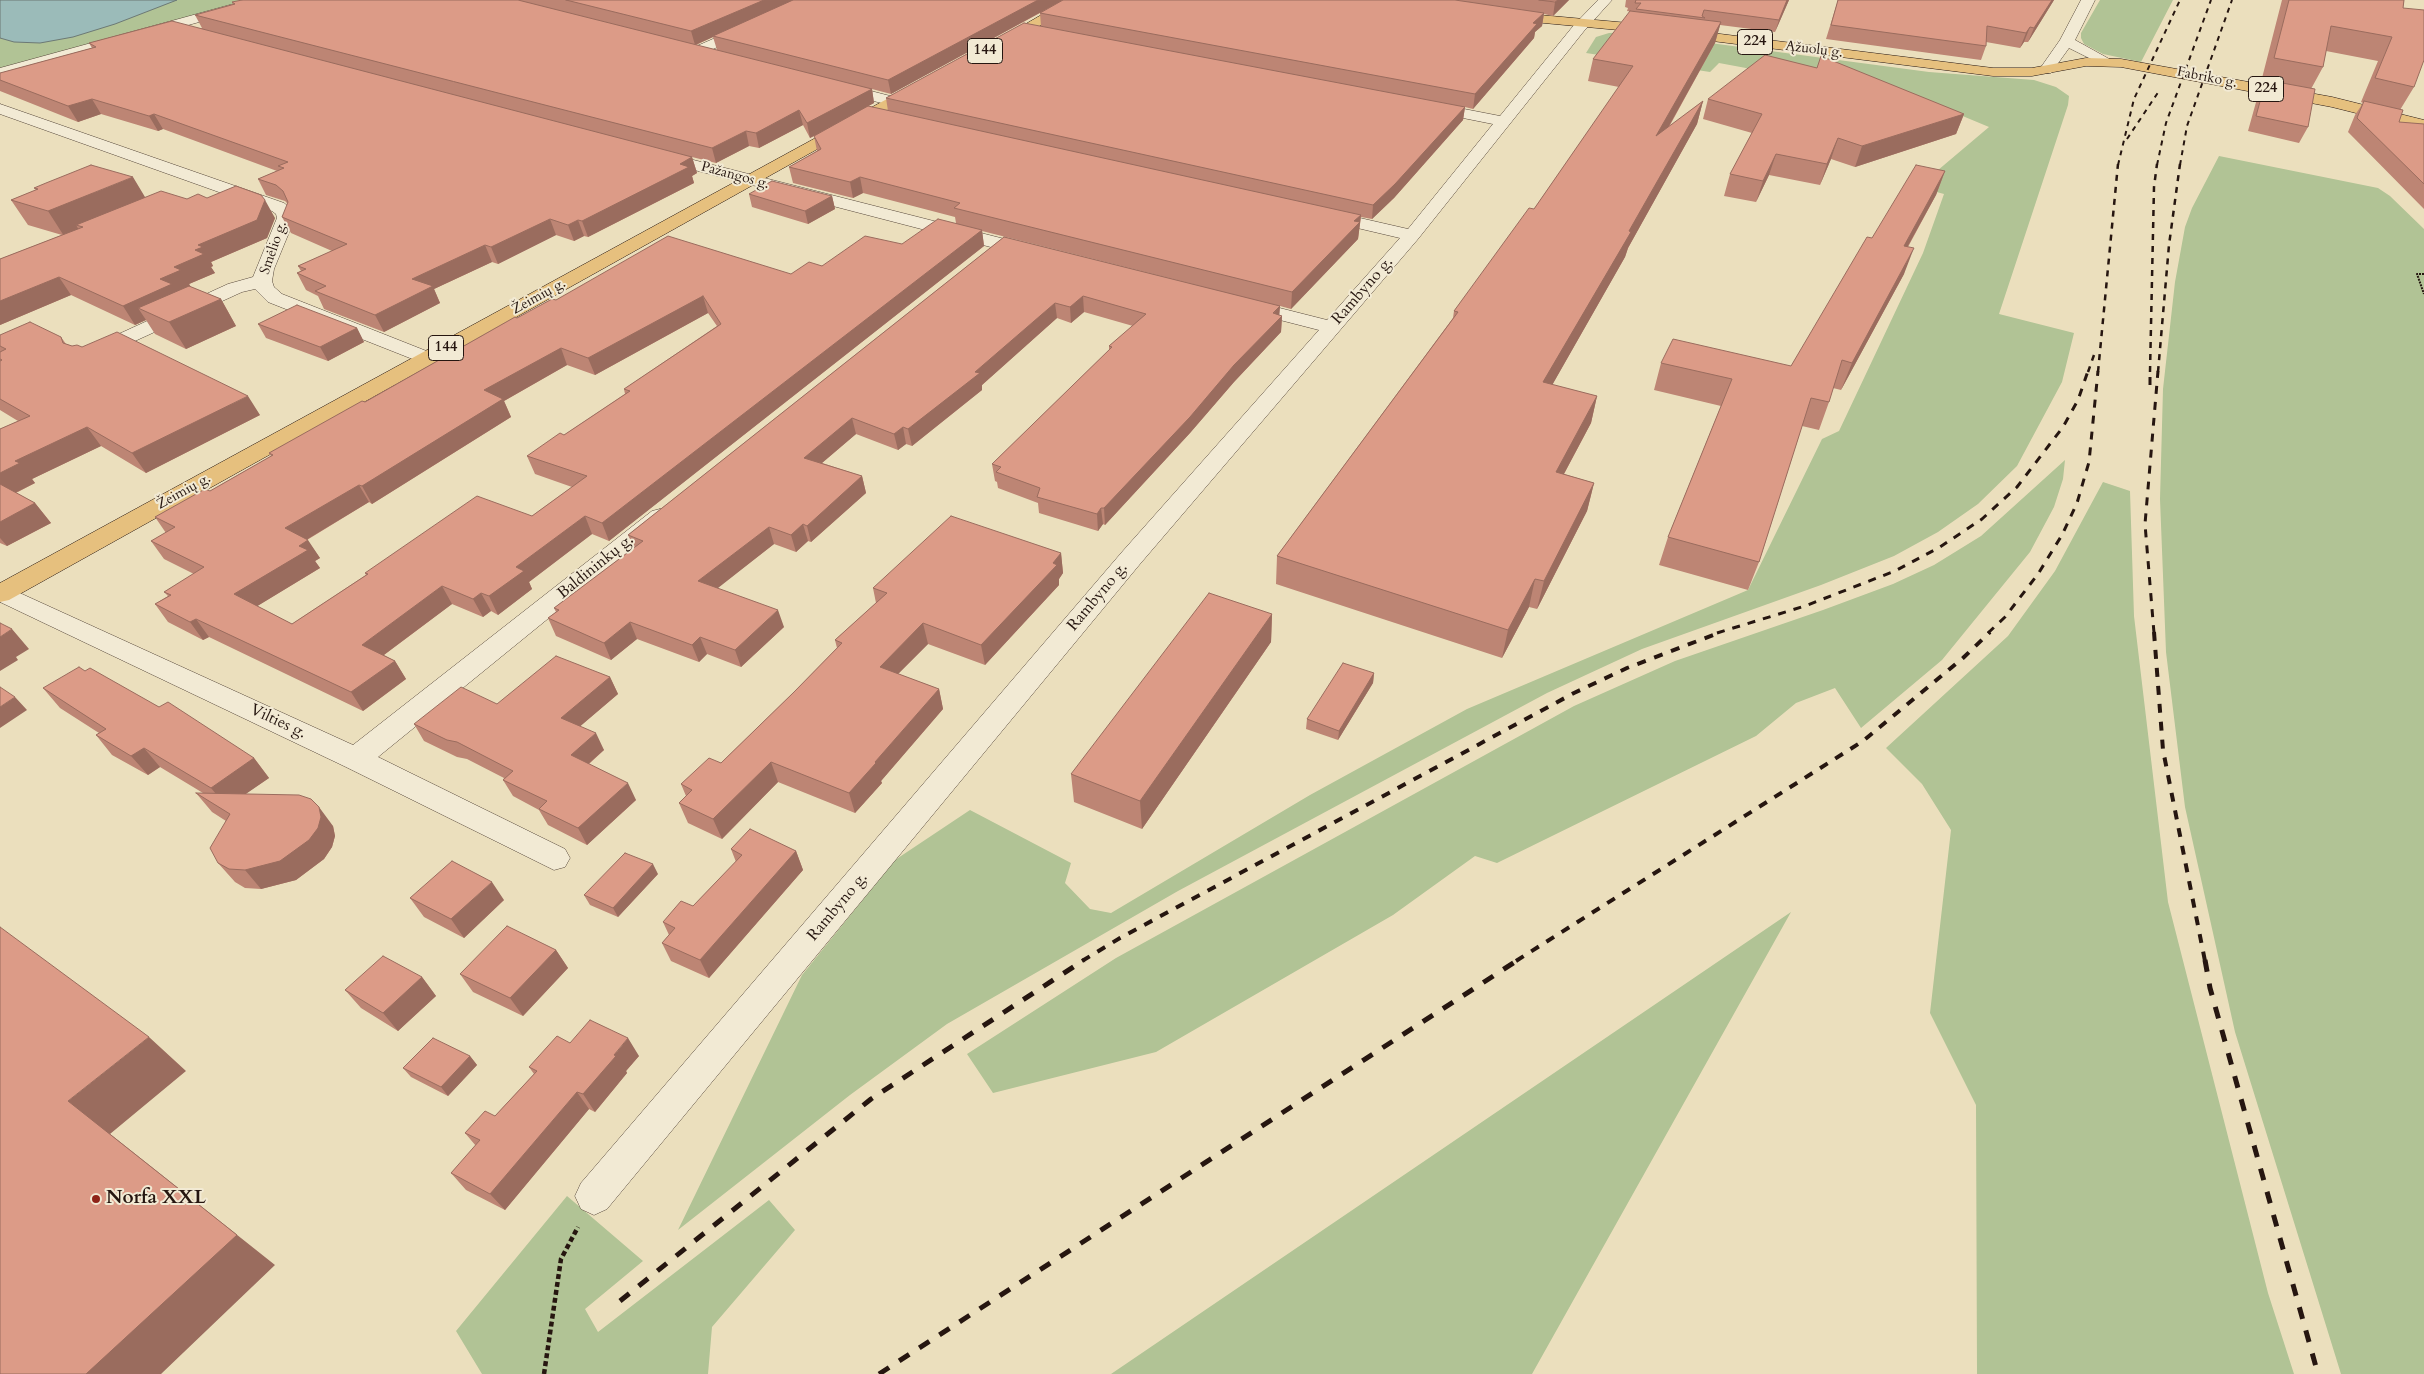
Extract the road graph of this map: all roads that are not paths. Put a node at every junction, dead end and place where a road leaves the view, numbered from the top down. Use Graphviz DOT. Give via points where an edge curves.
graph roads {
  1 [pos="263,0"];
  2 [pos="813,0"];
  3 [pos="1077,0"];
  4 [pos="1605,0"];
  5 [pos="2088,0"];
  6 [pos="1496,15"];
  7 [pos="1583,24"];
  8 [pos="168,26"];
  9 [pos="1024,29"];
  10 [pos="196,34"];
  11 [pos="1050,34"];
  12 [pos="2067,41"];
  13 [pos="983,52"];
  14 [pos="724,59"];
  15 [pos="2106,61"];
  16 [pos="4,70"];
  17 [pos="2046,70"];
  18 [pos="934,79"];
  19 [pos="818,83"];
  20 [pos="1414,104"];
  21 [pos="0,109"];
  22 [pos="895,111"];
  23 [pos="1504,121"];
  24 [pos="2424,125"];
  25 [pos="646,152"];
  26 [pos="751,180"];
  27 [pos="211,184"];
  28 [pos="191,192"];
  29 [pos="1306,211"];
  30 [pos="1412,235"];
  31 [pos="1000,244"];
  32 [pos="1048,256"];
  33 [pos="977,263"];
  34 [pos="262,281"];
  35 [pos="1227,300"];
  36 [pos="1332,327"];
  37 [pos="85,357"];
  38 [pos="427,358"];
  39 [pos="674,505"];
  40 [pos="1,593"];
  41 [pos="356,759"];
  42 [pos="554,858"];
  43 [pos="594,1196"];
  1 -- 8 [label="street"];
  2 -- 14 [label="street" via="691,50"];
  3 -- 9 [label="main road, 144"];
  4 -- 7 [label="street, Rambyno g."];
  5 -- 12 [label="street"];
  6 -- 7 [label="main road, Ąžuolų g. / 224"];
  7 -- 17 [label="main road, Ąžuolų g. / 224" via="1716,37 1962,69 2016,73"];
  7 -- 23 [label="street, Rambyno g."];
  8 -- 10 [label="street"];
  8 -- 16 [label="street"];
  9 -- 11 [label="street"];
  9 -- 13 [label="main road, 144"];
  12 -- 15 [label="street"];
  12 -- 17 [label="street"];
  15 -- 17 [label="main road, Ąžuolų g. / 224"];
  15 -- 24 [label="main road, Fabriko g. / 224" via="2332,102"];
  18 -- 22 [label="main road, Žeimių g. / 144"];
  19 -- 22 [label="street"];
  20 -- 23 [label="street"];
  21 -- 27 [label="street, Smėlio g."];
  22 -- 26 [label="main road, Žeimių g. / 144" via="870,114"];
  23 -- 30 [label="street, Rambyno g."];
  25 -- 26 [label="street, Pažangos g."];
  26 -- 31 [label="street, Pažangos g."];
  26 -- 38 [label="main road, Žeimių g. / 144"];
  27 -- 28 [label="street"];
  27 -- 34 [label="street, Smėlio g." via="278,207 284,212 286,218"];
  29 -- 30 [label="street"];
  30 -- 36 [label="street, Rambyno g."];
  31 -- 32 [label="street, Pažangos g."];
  31 -- 33 [label="street"];
  34 -- 37 [label="street" via="235,288"];
  34 -- 38 [label="street, Smėlio g." via="265,290 275,298"];
  35 -- 36 [label="street"];
  36 -- 43 [label="street, Rambyno g." via="1131,558"];
  38 -- 40 [label="main road, Žeimių g. / 144"];
  39 -- 41 [label="street, Baldininkų g."];
  40 -- 41 [label="street, Vilties g."];
  41 -- 42 [label="street, Vilties g."];
}
